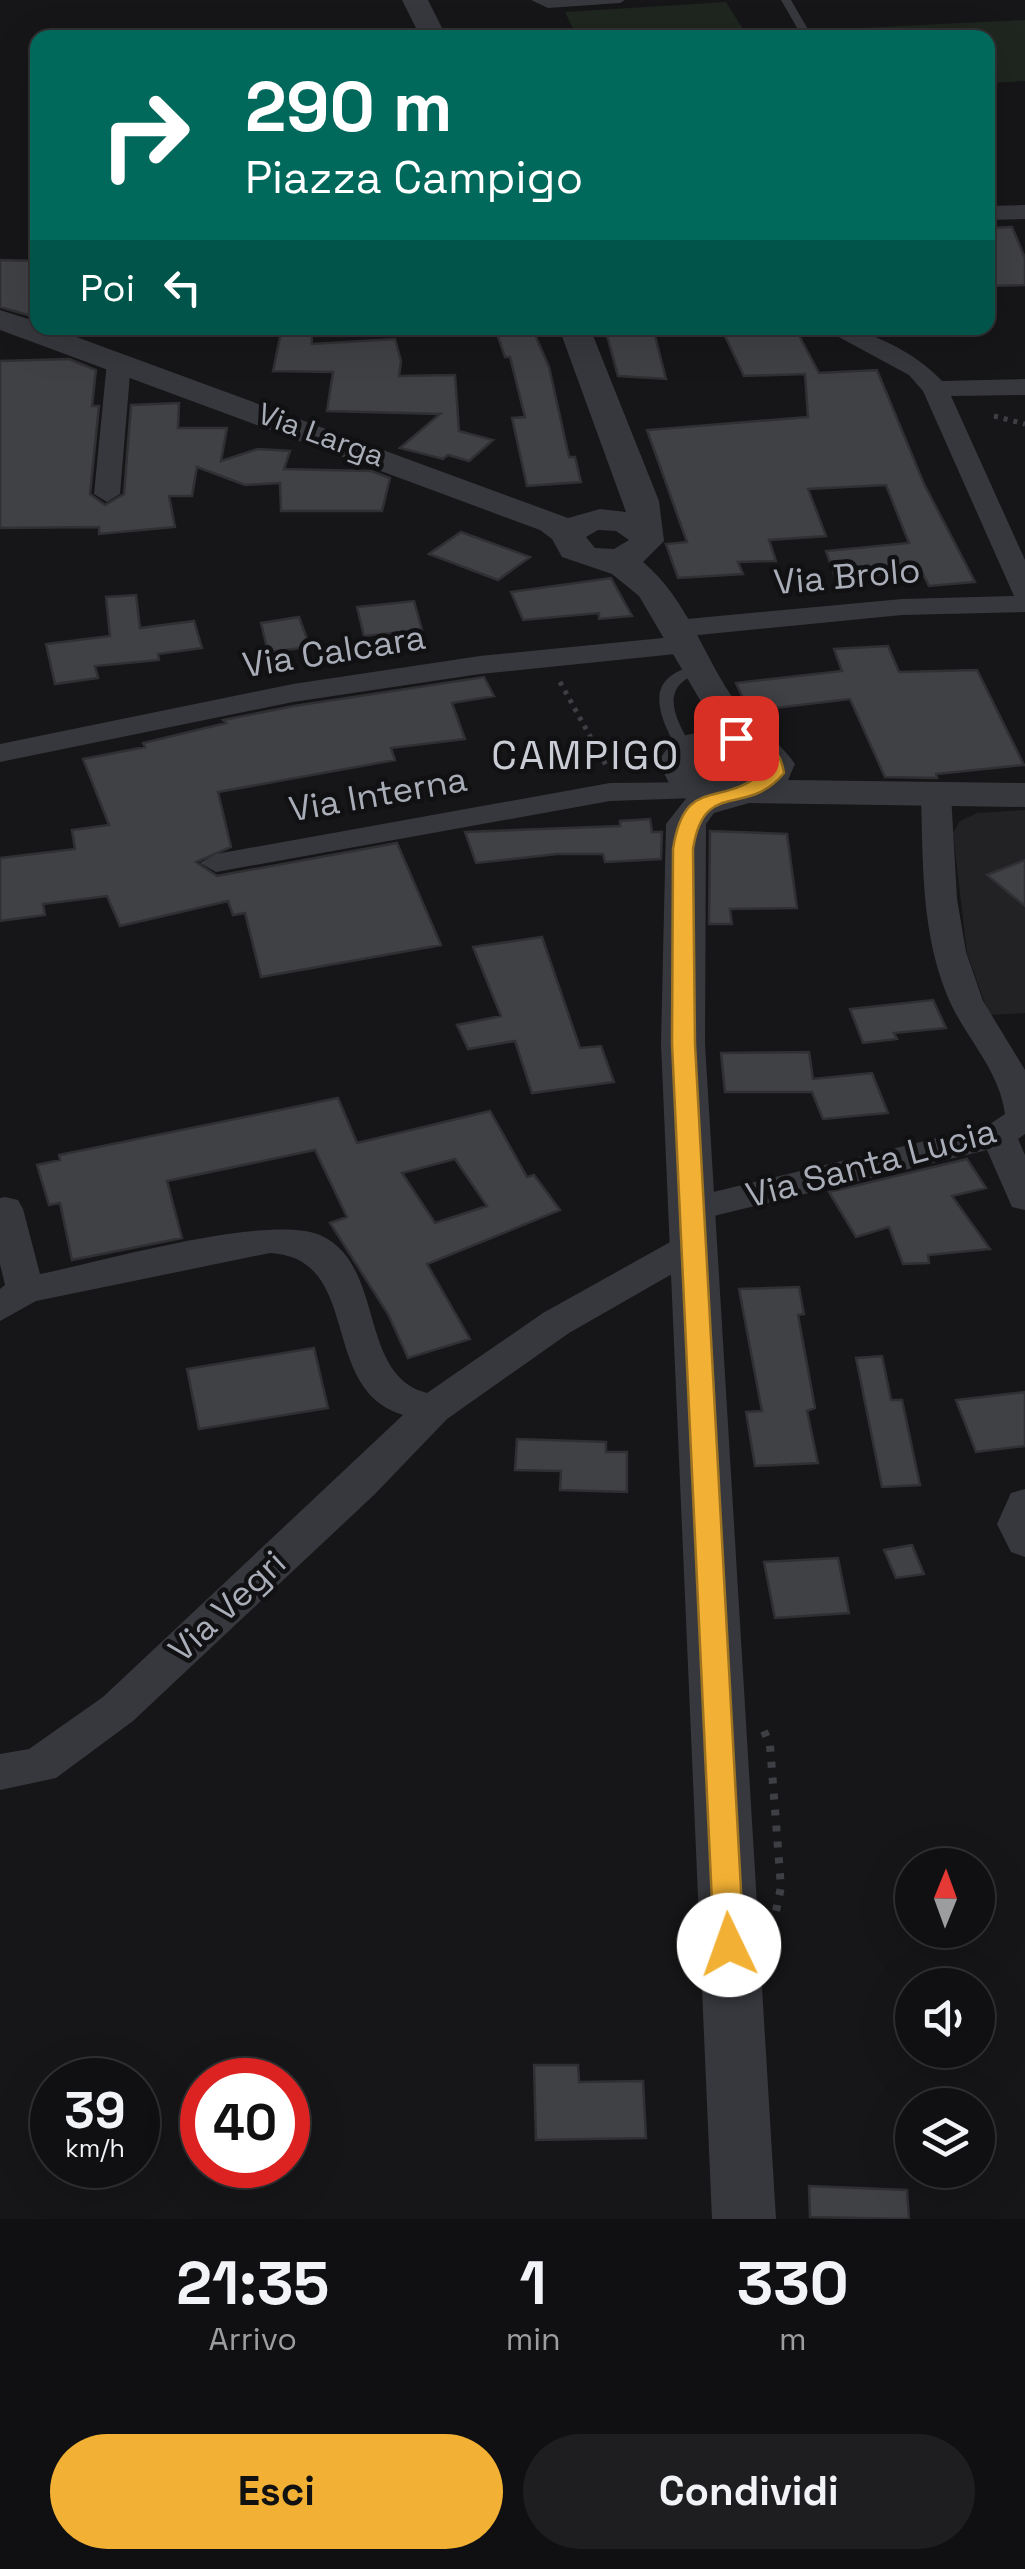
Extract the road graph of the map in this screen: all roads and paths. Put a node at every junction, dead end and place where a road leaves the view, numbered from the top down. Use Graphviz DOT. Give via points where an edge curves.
graph roads {
  1 [pos="415,0"];
  2 [pos="536,0"];
  3 [pos="620,0"];
  4 [pos="786,0"];
  5 [pos="430,30"];
  6 [pos="803,30"];
  7 [pos="1025,212"];
  8 [pos="995,213"];
  9 [pos="0,319"];
  10 [pos="30,330"];
  11 [pos="44,335"];
  12 [pos="578,335"];
  13 [pos="848,335"];
  14 [pos="119,362"];
  15 [pos="1025,387"];
  16 [pos="936,389"];
  17 [pos="994,416"];
  18 [pos="1025,424"];
  19 [pos="631,482"];
  20 [pos="107,494"];
  21 [pos="587,525"];
  22 [pos="646,537"];
  23 [pos="597,558"];
  24 [pos="1025,591"];
  25 [pos="1025,604"];
  26 [pos="686,649"];
  27 [pos="556,675"];
  28 [pos="762,748"];
  29 [pos="0,753"];
  30 [pos="698,780"];
  31 [pos="614,786"];
  32 [pos="874,792"];
  33 [pos="936,794"];
  34 [pos="1025,795"];
  35 [pos="216,863"];
  36 [pos="1023,1095"];
  37 [pos="999,1135"];
  38 [pos="1025,1198"];
  39 [pos="4,1209"];
  40 [pos="694,1227"];
  41 [pos="13,1299"];
  42 [pos="434,1409"];
  43 [pos="1025,1504"];
  44 [pos="1025,1540"];
  45 [pos="0,1772"];
  46 [pos="744,2219"];
  1 -- 5 [label="street"];
  2 -- 3 [label="lane"];
  4 -- 6 [label="lane"];
  7 -- 8 [label="street"];
  9 -- 10 [label="street, Via Larga"];
  11 -- 14 [label="street, Via Larga"];
  12 -- 19 [label="street"];
  13 -- 16 [label="street" via="918,370"];
  14 -- 20 [label="street"];
  14 -- 21 [label="street, Via Larga" via="522,510"];
  15 -- 16 [label="street"];
  16 -- 24 [label="street"];
  17 -- 18 [label="path"];
  19 -- 21 [label="street" via="628,506"];
  19 -- 22 [label="street" via="642,501"];
  21 -- 22 [label="street" via="632,524"];
  21 -- 23 [label="street" via="574,550"];
  22 -- 23 [label="street" via="633,555"];
  22 -- 26 [label="street"];
  23 -- 26 [label="street" via="636,573"];
  25 -- 26 [label="street, Via Brolo" via="902,607"];
  26 -- 28 [label="street"];
  26 -- 29 [label="street, Via Calcara" via="480,665 294,693"];
  26 -- 30 [label="street"];
  27 -- 31 [label="path"];
  28 -- 30 [label="street" via="719,737"];
  28 -- 30 [label="street" via="776,764 768,781"];
  28 -- 32 [label="street" via="808,772"];
  30 -- 31 [label="street, Via Interna"];
  30 -- 32 [label="street"];
  30 -- 40 [label="street" via="684,1044"];
  31 -- 35 [label="street, Via Interna"];
  32 -- 33 [label="street"];
  33 -- 34 [label="street"];
  33 -- 36 [label="street, Via Santa Lucia" via="936,847 957,976"];
  36 -- 37 [label="street, Via Santa Lucia" via="1023,1118"];
  37 -- 38 [label="street"];
  37 -- 40 [label="street, Via Santa Lucia"];
  39 -- 41 [label="street"];
  40 -- 42 [label="street, Via Vegri"];
  40 -- 46 [label="street"];
  41 -- 42 [label="street" via="270,1240 308,1244 333,1261 378,1382 409,1407"];
  42 -- 45 [label="street, Via Vegri" via="118,1709 40,1766"];
  43 -- 44 [label="street" via="1017,1524"];
}
